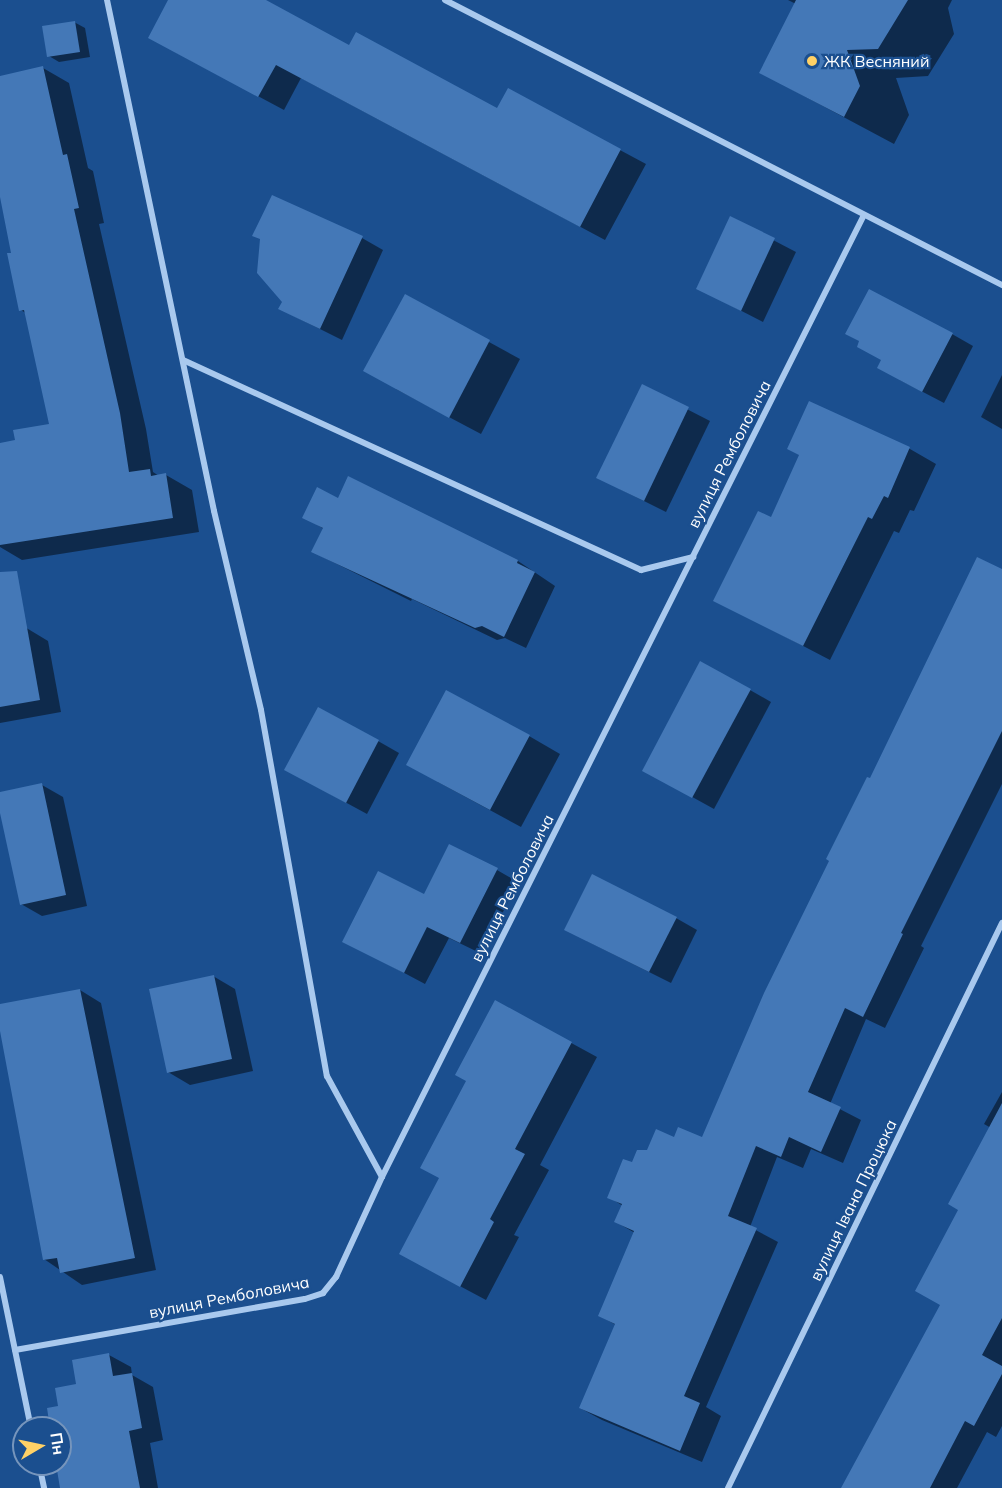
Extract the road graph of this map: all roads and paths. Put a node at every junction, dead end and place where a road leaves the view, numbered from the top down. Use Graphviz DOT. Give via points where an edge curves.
graph roads {
  1 [pos="107,0"];
  2 [pos="445,0"];
  3 [pos="864,215"];
  4 [pos="1002,285"];
  5 [pos="183,360"];
  6 [pos="693,558"];
  7 [pos="1002,923"];
  8 [pos="382,1177"];
  9 [pos="0,1277"];
  10 [pos="15,1350"];
  11 [pos="29,1416"];
  12 [pos="728,1488"];
  1 -- 5 [label="street"];
  2 -- 3 [label="street"];
  3 -- 4 [label="street"];
  3 -- 6 [label="street, вулиця Ремболовича"];
  5 -- 6 [label="street" via="641,570"];
  5 -- 8 [label="street" via="261,710 327,1076"];
  6 -- 8 [label="street, вулиця Ремболовича"];
  7 -- 12 [label="street, вулиця Івана Процюка"];
  8 -- 10 [label="street, вулиця Ремболовича" via="336,1277 323,1293"];
  9 -- 10 [label="street"];
  10 -- 11 [label="street"];
}
